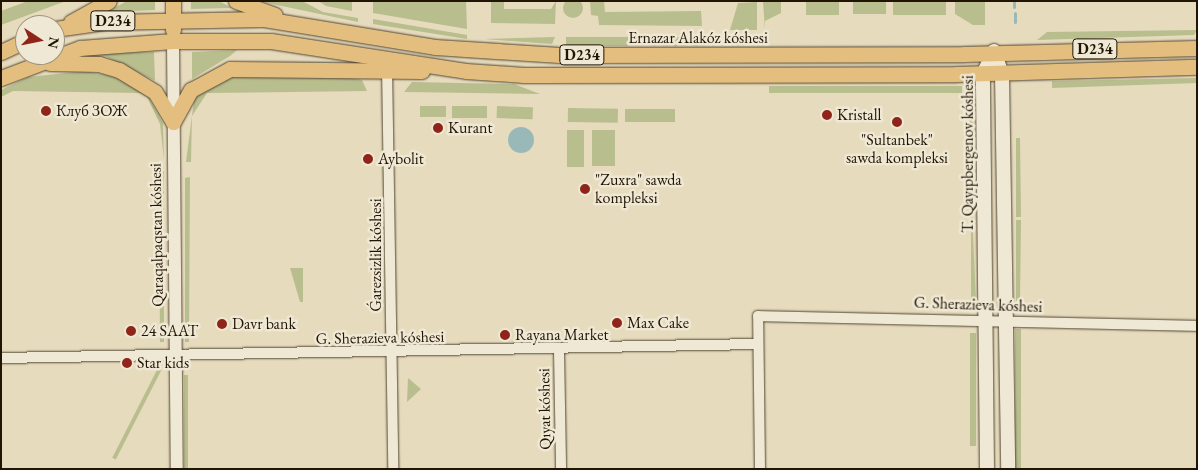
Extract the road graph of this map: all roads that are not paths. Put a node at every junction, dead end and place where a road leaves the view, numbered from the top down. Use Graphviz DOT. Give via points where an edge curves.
graph roads {
  1 [pos="109,1"];
  2 [pos="173,1"];
  3 [pos="236,1"];
  4 [pos="173,20"];
  5 [pos="293,21"];
  6 [pos="65,24"];
  7 [pos="65,27"];
  8 [pos="173,41"];
  9 [pos="15,46"];
  10 [pos="1197,48"];
  11 [pos="994,51"];
  12 [pos="1,52"];
  13 [pos="65,55"];
  14 [pos="370,55"];
  15 [pos="659,56"];
  16 [pos="65,63"];
  17 [pos="32,65"];
  18 [pos="1197,67"];
  19 [pos="390,71"];
  20 [pos="466,71"];
  21 [pos="983,74"];
  22 [pos="1002,74"];
  23 [pos="660,75"];
  24 [pos="1,78"];
  25 [pos="1002,100"];
  26 [pos="984,103"];
  27 [pos="173,122"];
  28 [pos="986,322"];
  29 [pos="1006,322"];
  30 [pos="1197,326"];
  31 [pos="758,344"];
  32 [pos="559,350"];
  33 [pos="392,353"];
  34 [pos="175,355"];
  35 [pos="1,358"];
  36 [pos="177,469"];
  37 [pos="393,469"];
  38 [pos="561,469"];
  39 [pos="760,469"];
  40 [pos="987,469"];
  41 [pos="1008,469"];
  1 -- 6 [label="main road"];
  2 -- 4 [label="main road, Qaraqalpaqstan kóshesi"];
  3 -- 5 [label="main road"];
  4 -- 5 [label="main road, Ernazar Alakóz kóshesi / D234"];
  4 -- 7 [label="main road, D234"];
  4 -- 8 [label="main road, Qaraqalpaqstan kóshesi"];
  5 -- 15 [label="main road, Ernazar Alakóz kóshesi / D234" via="482,52"];
  8 -- 13 [label="main road, D234" via="107,43"];
  8 -- 14 [label="main road, D234" via="271,41"];
  8 -- 27 [label="street, Qaraqalpaqstan kóshesi"];
  9 -- 12 [label="main road"];
  10 -- 11 [label="main road, Ernazar Alakóz kóshesi / D234"];
  11 -- 15 [label="main road, Ernazar Alakóz kóshesi / D234"];
  11 -- 21 [label="main road, T. Qayıpbergenov kóshesi"];
  11 -- 22 [label="main road, T. Qayıpbergenov kóshesi"];
  14 -- 19 [label="street"];
  14 -- 20 [label="main road, D234"];
  15 -- 23 [label="main road"];
  16 -- 27 [label="main road" via="83,62 120,70 155,92"];
  17 -- 24 [label="main road, D234"];
  18 -- 22 [label="main road, D234"];
  19 -- 20 [label="main road"];
  19 -- 27 [label="main road" via="230,69 191,90"];
  19 -- 33 [label="street, Ǵarezsizlik kóshesi"];
  20 -- 23 [label="main road, D234"];
  21 -- 22 [label="main road, D234"];
  21 -- 23 [label="main road, D234"];
  21 -- 26 [label="main road, T. Qayıpbergenov kóshesi"];
  22 -- 25 [label="main road, T. Qayıpbergenov kóshesi"];
  25 -- 26 [label="main road" via="993,95"];
  25 -- 29 [label="main road, T. Qayıpbergenov kóshesi"];
  26 -- 28 [label="main road, T. Qayıpbergenov kóshesi"];
  27 -- 34 [label="street, Qaraqalpaqstan kóshesi"];
  28 -- 29 [label="street, G. Sherazieva kóshesi"];
  28 -- 31 [label="street, G. Sherazieva kóshesi" via="758,316"];
  28 -- 40 [label="main road, T. Qayıpbergenov kóshesi"];
  29 -- 30 [label="street, G. Sherazieva kóshesi"];
  29 -- 41 [label="main road, T. Qayıpbergenov kóshesi"];
  31 -- 32 [label="street, G. Sherazieva kóshesi"];
  31 -- 39 [label="street"];
  32 -- 33 [label="street, G. Sherazieva kóshesi"];
  32 -- 38 [label="street, Qıyat kóshesi"];
  33 -- 34 [label="street, G. Sherazieva kóshesi"];
  33 -- 37 [label="street, Ǵarezsizlik kóshesi"];
  34 -- 35 [label="street, G. Sherazieva kóshesi"];
  34 -- 36 [label="street, Qaraqalpaqstan kóshesi"];
}
